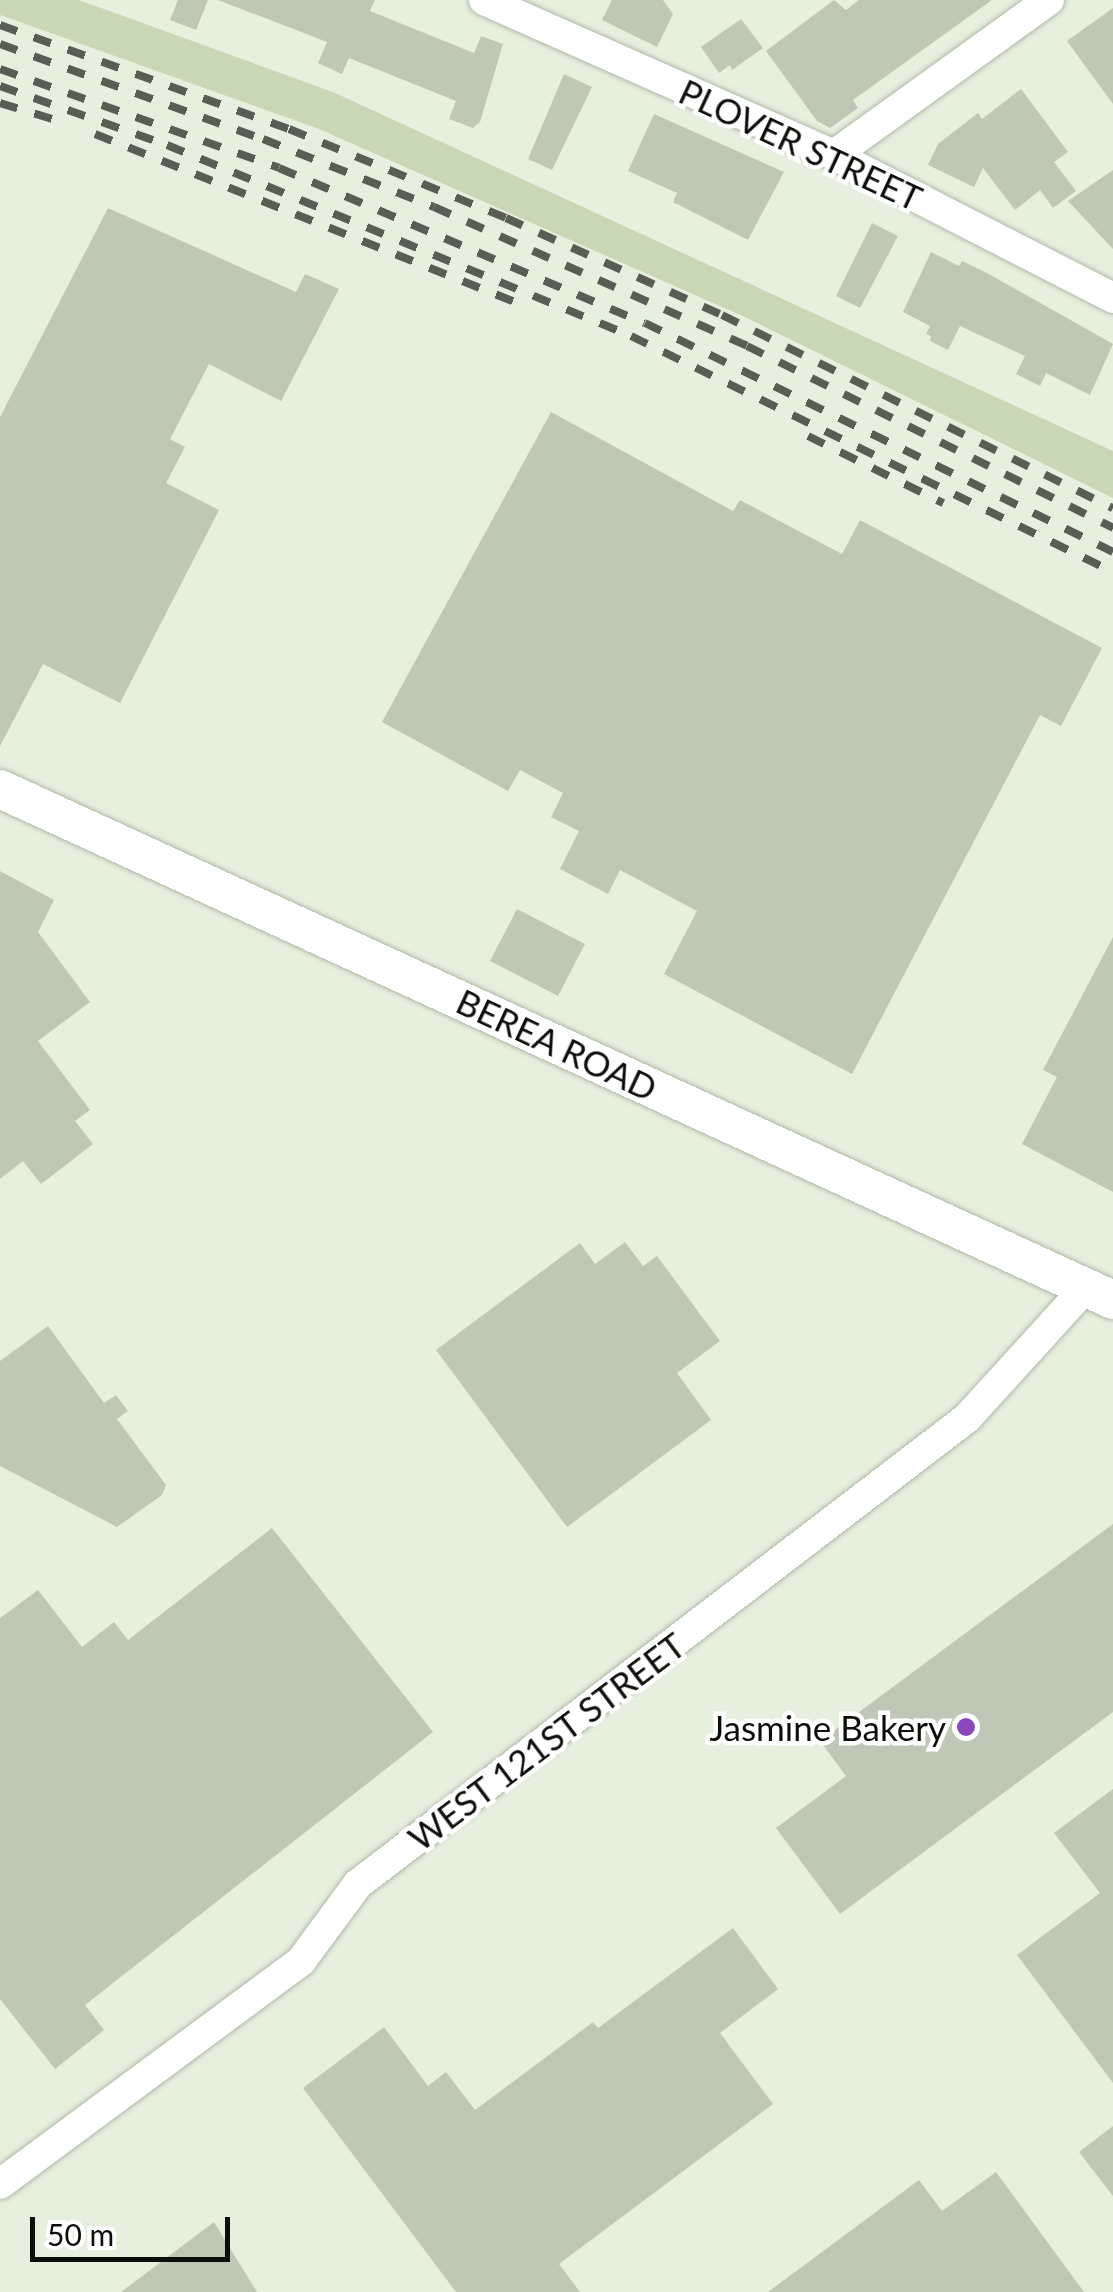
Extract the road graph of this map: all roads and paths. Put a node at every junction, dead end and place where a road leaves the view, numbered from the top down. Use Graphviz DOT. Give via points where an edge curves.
graph roads {
  1 [pos="484,0"];
  2 [pos="1049,0"];
  3 [pos="834,155"];
  4 [pos="1113,298"];
  5 [pos="0,789"];
  6 [pos="1099,1294"];
  7 [pos="0,2184"];
  1 -- 3 [label="street, PLOVER STREET"];
  2 -- 3 [label="street"];
  3 -- 4 [label="street, PLOVER STREET"];
  5 -- 6 [label="main road, BEREA ROAD"];
  6 -- 7 [label="street, WEST 121ST STREET" via="968,1418 358,1884 301,1961"];
}
